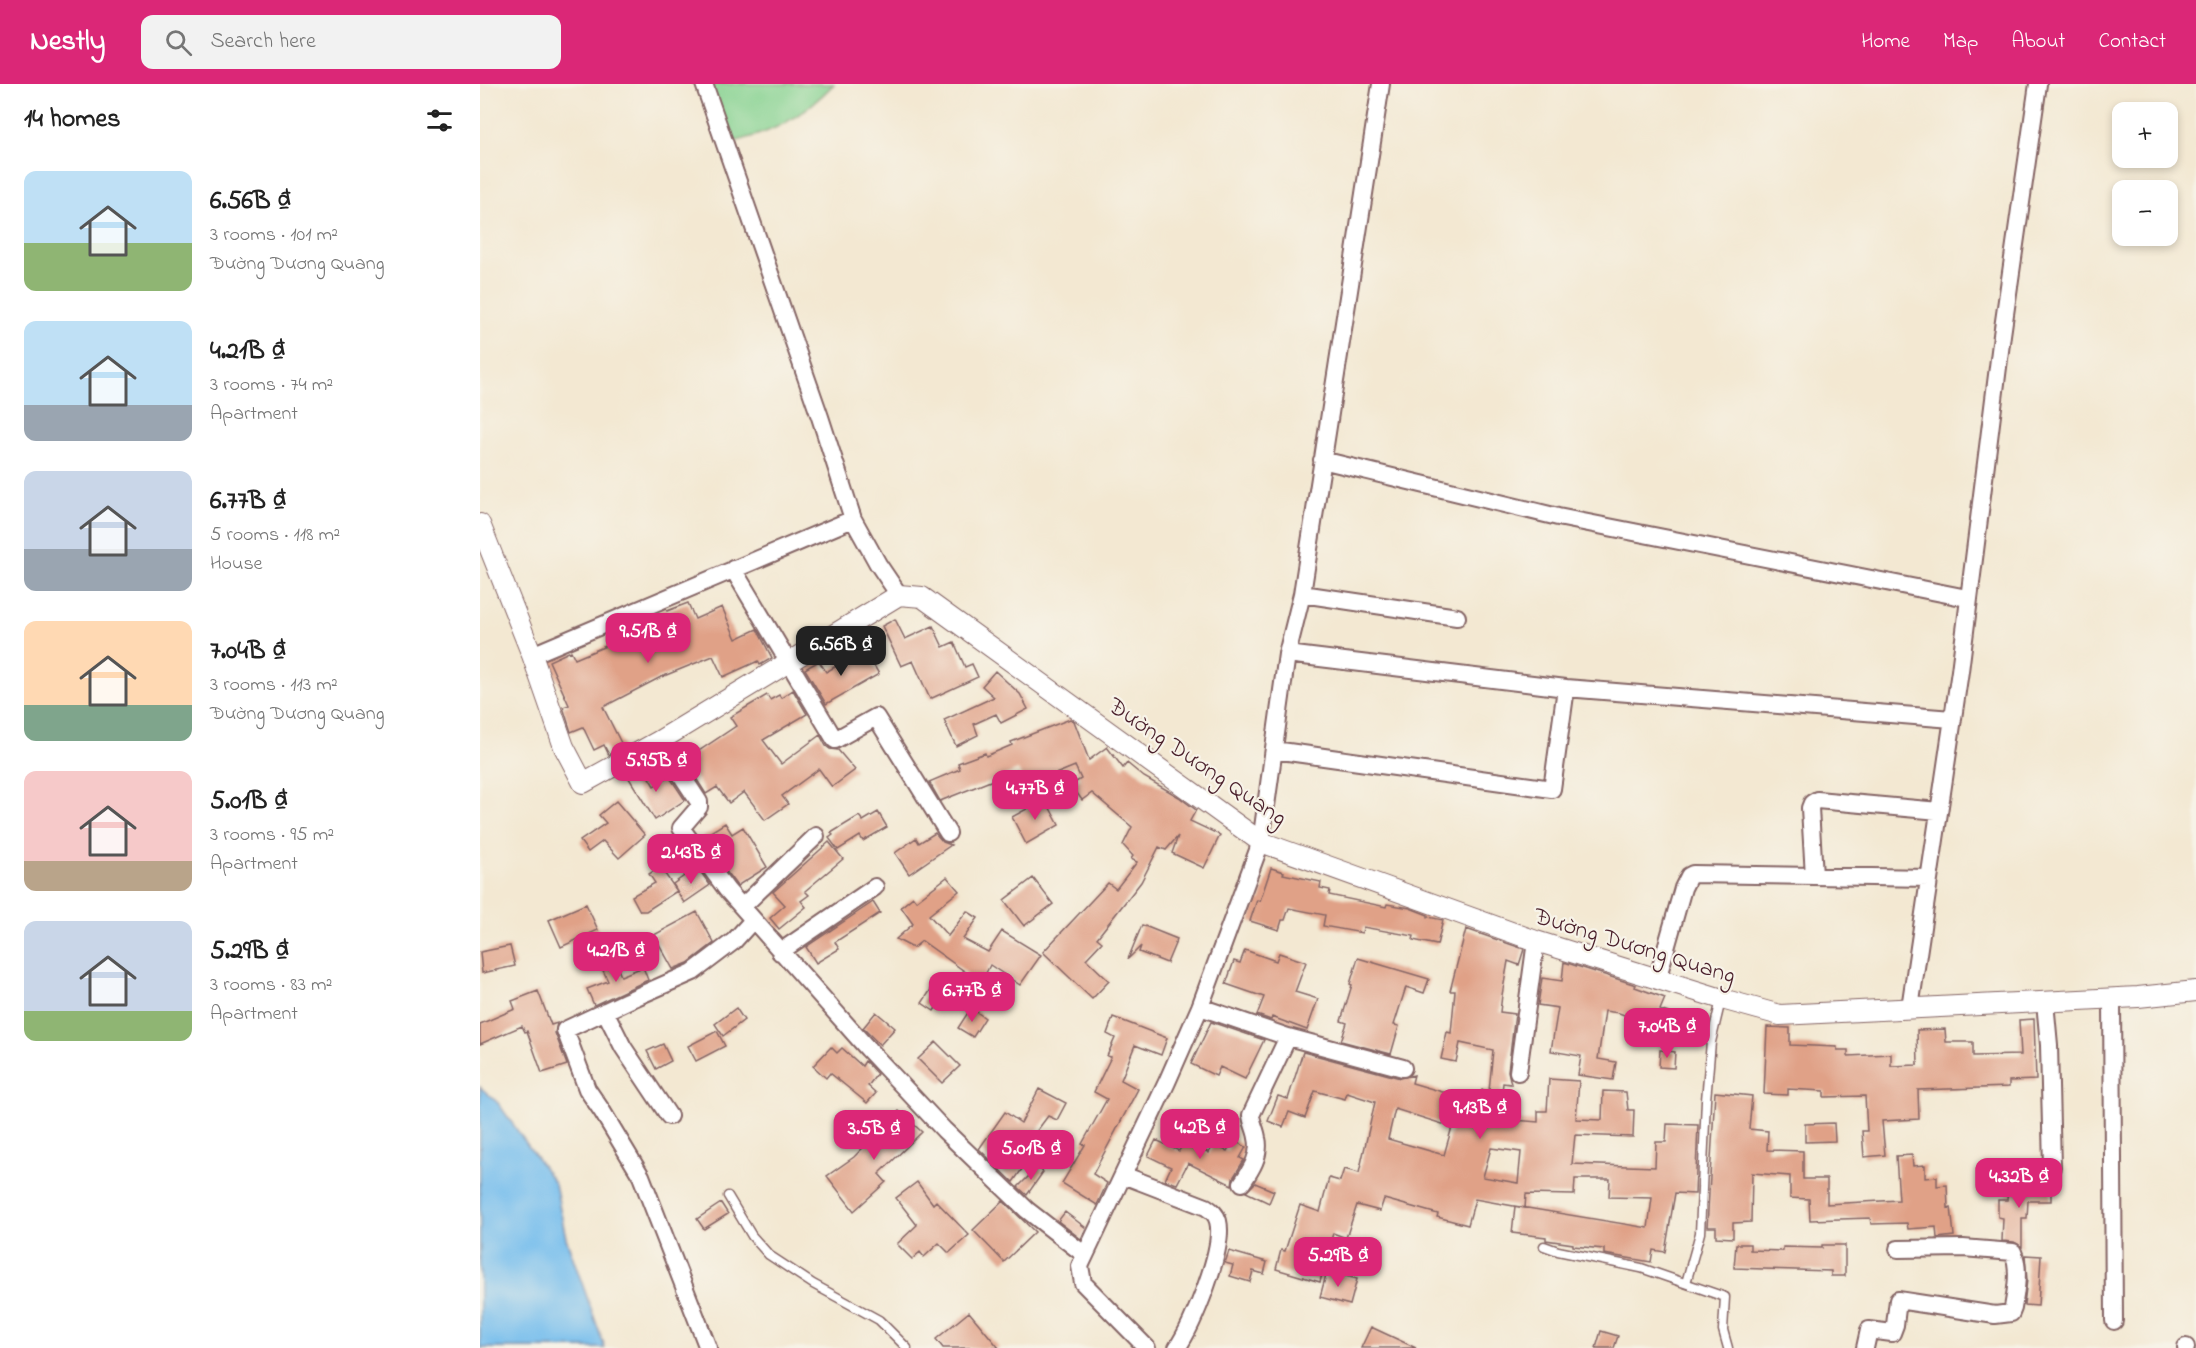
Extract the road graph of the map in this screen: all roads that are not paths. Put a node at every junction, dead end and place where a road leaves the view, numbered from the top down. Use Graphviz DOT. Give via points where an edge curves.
graph roads {
  1 [pos="704,84"];
  2 [pos="1381,84"];
  3 [pos="2038,84"];
  4 [pos="1322,460"];
  5 [pos="853,519"];
  6 [pos="480,524"];
  7 [pos="733,569"];
  8 [pos="1302,594"];
  9 [pos="899,595"];
  10 [pos="1967,598"];
  11 [pos="1457,617"];
  12 [pos="1287,654"];
  13 [pos="532,655"];
  14 [pos="789,662"];
  15 [pos="1566,688"];
  16 [pos="1952,718"];
  17 [pos="658,741"];
  18 [pos="1274,750"];
  19 [pos="1939,811"];
  20 [pos="948,833"];
  21 [pos="816,836"];
  22 [pos="1261,842"];
  23 [pos="1814,876"];
  24 [pos="1929,878"];
  25 [pos="875,887"];
  26 [pos="742,907"];
  27 [pos="753,920"];
  28 [pos="1536,941"];
  29 [pos="780,952"];
  30 [pos="1657,980"];
  31 [pos="2196,991"];
  32 [pos="2112,998"];
  33 [pos="1722,999"];
  34 [pos="2045,1002"];
  35 [pos="1200,1007"];
  36 [pos="1910,1008"];
  37 [pos="605,1011"];
  38 [pos="1288,1037"];
  39 [pos="1402,1068"];
  40 [pos="1518,1072"];
  41 [pos="669,1116"];
  42 [pos="2052,1167"];
  43 [pos="1123,1175"];
  44 [pos="1242,1183"];
  45 [pos="728,1196"];
  46 [pos="1544,1246"];
  47 [pos="1898,1249"];
  48 [pos="1085,1256"];
  49 [pos="1686,1283"];
  50 [pos="2114,1321"];
  51 [pos="708,1348"];
  52 [pos="907,1348"];
  53 [pos="1147,1348"];
  54 [pos="1177,1348"];
  55 [pos="1728,1348"];
  56 [pos="1865,1348"];
  1 -- 5 [label="street"];
  2 -- 4 [label="street"];
  3 -- 10 [label="street"];
  4 -- 8 [label="street"];
  4 -- 10 [label="street" via="1558,517"];
  5 -- 7 [label="street"];
  5 -- 9 [label="street"];
  6 -- 13 [label="street"];
  7 -- 13 [label="street"];
  7 -- 14 [label="street"];
  8 -- 11 [label="street"];
  8 -- 12 [label="street"];
  9 -- 14 [label="street"];
  9 -- 22 [label="street, Đường Dương Quang" via="922,597"];
  10 -- 16 [label="street"];
  12 -- 15 [label="street"];
  12 -- 18 [label="street"];
  13 -- 17 [label="street" via="564,747 584,783"];
  14 -- 17 [label="street"];
  14 -- 20 [label="street" via="835,740 876,717"];
  15 -- 16 [label="street"];
  15 -- 18 [label="street" via="1552,789"];
  16 -- 19 [label="street"];
  17 -- 26 [label="street" via="699,802 682,829"];
  18 -- 22 [label="street"];
  19 -- 23 [label="street" via="1817,800 1810,808"];
  19 -- 24 [label="street"];
  21 -- 26 [label="street"];
  22 -- 28 [label="street, Đường Dương Quang"];
  22 -- 35 [label="street"];
  23 -- 24 [label="street"];
  23 -- 30 [label="street" via="1689,876"];
  24 -- 36 [label="street"];
  25 -- 29 [label="street"];
  26 -- 27 [label="street"];
  27 -- 29 [label="street"];
  27 -- 37 [label="street" via="734,941 693,972"];
  28 -- 30 [label="street, Đường Dương Quang"];
  28 -- 40 [label="street"];
  29 -- 48 [label="street" via="945,1130 1027,1210"];
  30 -- 33 [label="street, Đường Dương Quang"];
  31 -- 32 [label="street, Đường Dương Quang"];
  32 -- 34 [label="street, Đường Dương Quang"];
  32 -- 50 [label="street"];
  33 -- 36 [label="street, Đường Dương Quang" via="1780,1015"];
  33 -- 49 [label="lane" via="1711,1042 1700,1233"];
  34 -- 36 [label="street, Đường Dương Quang"];
  34 -- 42 [label="street"];
  35 -- 38 [label="street"];
  35 -- 43 [label="street"];
  37 -- 41 [label="street" via="622,1047"];
  37 -- 51 [label="street" via="566,1030 587,1089 640,1176"];
  38 -- 39 [label="street"];
  38 -- 44 [label="street" via="1251,1115 1257,1153"];
  43 -- 48 [label="street"];
  43 -- 54 [label="street" via="1206,1207 1214,1212 1219,1224 1212,1267 1198,1307"];
  45 -- 52 [label="lane" via="752,1236 769,1255 879,1320"];
  46 -- 49 [label="lane" via="1641,1268"];
  47 -- 56 [label="street" via="2013,1252 2013,1308 2011,1313 1995,1315 1898,1300 1892,1333 1869,1330"];
  48 -- 53 [label="street" via="1080,1266 1083,1283"];
  49 -- 55 [label="lane" via="1725,1297 1723,1330"];
}
